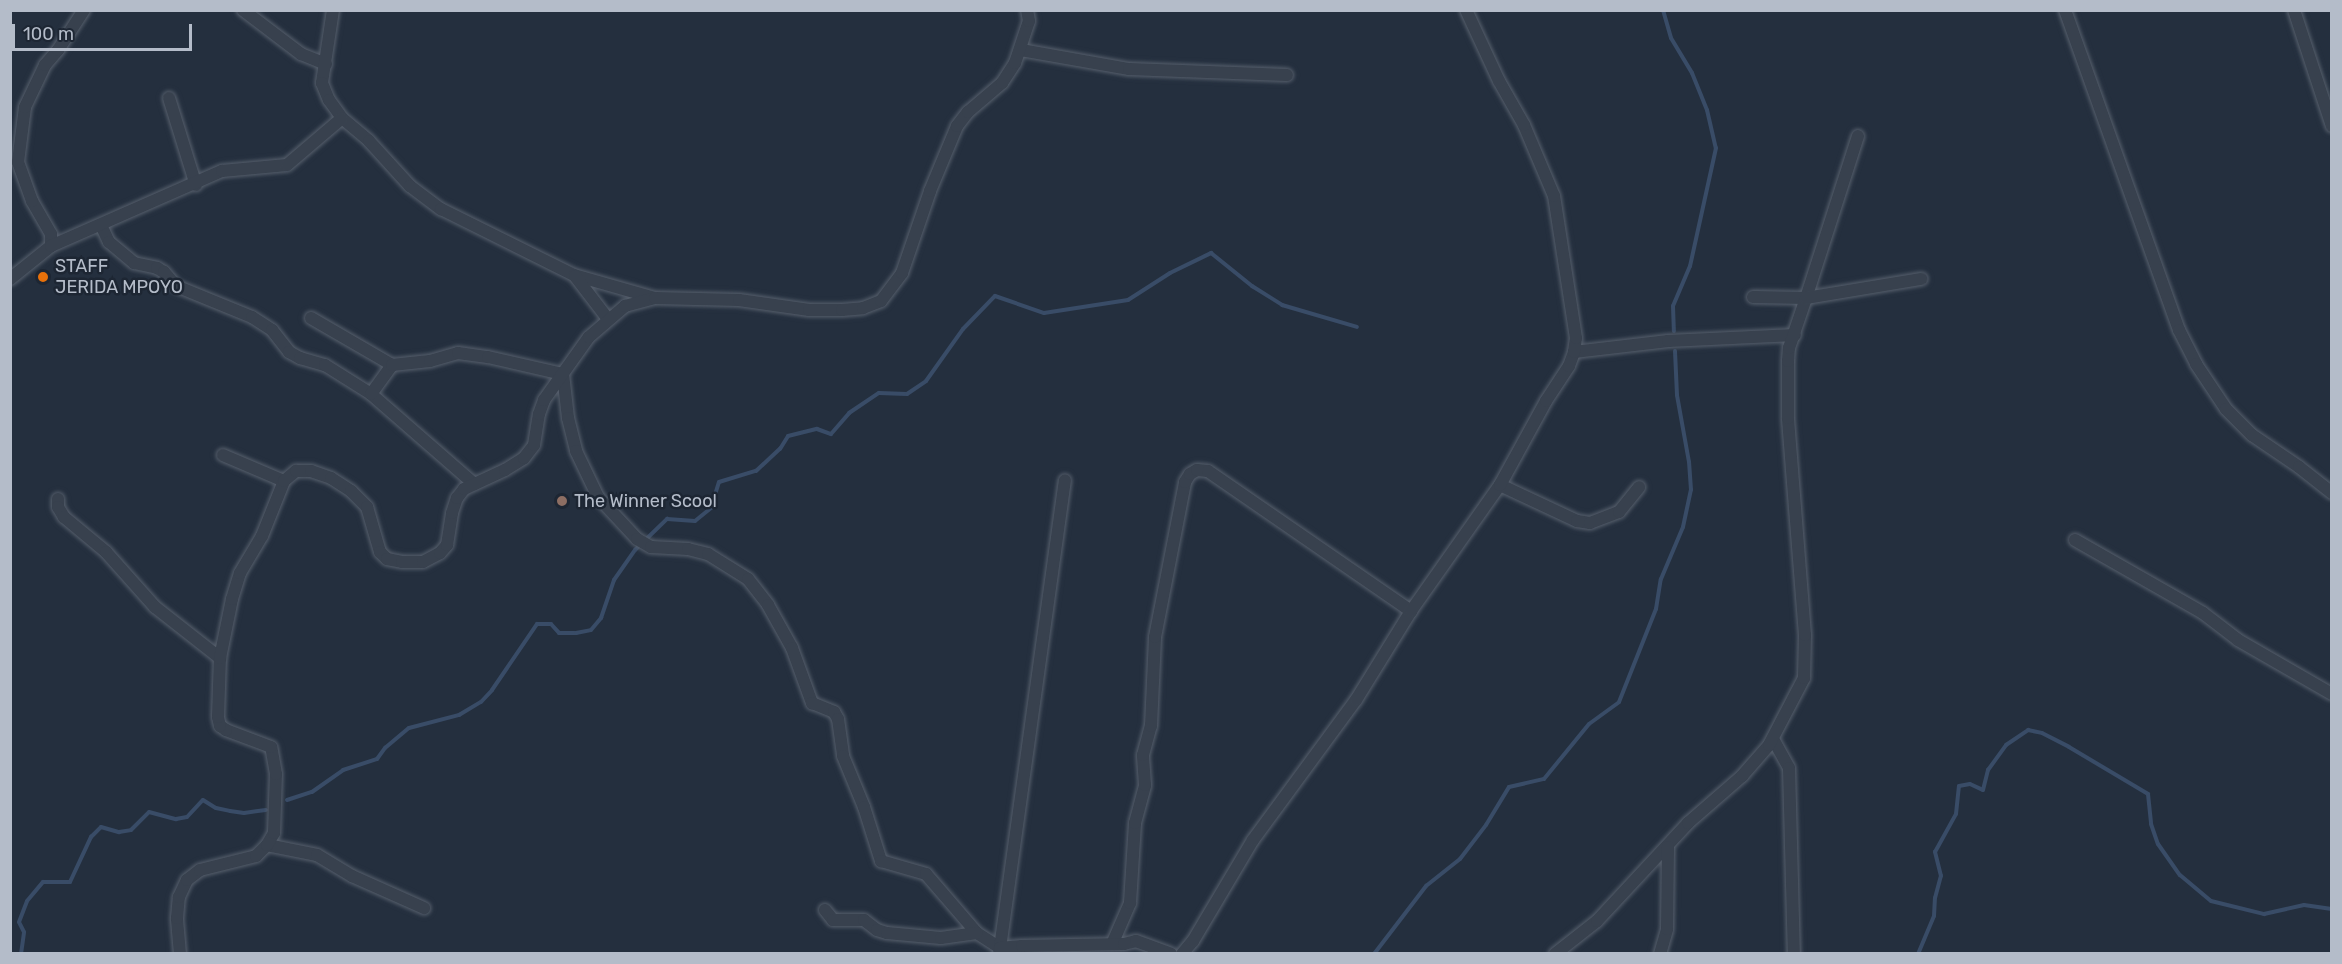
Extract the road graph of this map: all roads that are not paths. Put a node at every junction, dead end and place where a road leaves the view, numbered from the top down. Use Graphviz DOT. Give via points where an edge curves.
graph roads {
  1 [pos="84,10"];
  2 [pos="243,10"];
  3 [pos="333,10"];
  4 [pos="1028,10"];
  5 [pos="1466,10"];
  6 [pos="2065,10"];
  7 [pos="2294,10"];
  8 [pos="1021,50"];
  9 [pos="326,64"];
  10 [pos="1287,75"];
  11 [pos="169,98"];
  12 [pos="342,118"];
  13 [pos="2331,126"];
  14 [pos="1858,136"];
  15 [pos="196,185"];
  16 [pos="100,225"];
  17 [pos="51,246"];
  18 [pos="574,275"];
  19 [pos="10,279"];
  20 [pos="1922,279"];
  21 [pos="1753,297"];
  22 [pos="655,298"];
  23 [pos="1806,298"];
  24 [pos="311,318"];
  25 [pos="608,319"];
  26 [pos="1795,335"];
  27 [pos="1574,352"];
  28 [pos="392,364"];
  29 [pos="563,374"];
  30 [pos="371,394"];
  31 [pos="223,455"];
  32 [pos="284,481"];
  33 [pos="1065,481"];
  34 [pos="474,484"];
  35 [pos="1500,485"];
  36 [pos="1639,487"];
  37 [pos="2331,493"];
  38 [pos="58,499"];
  39 [pos="2075,540"];
  40 [pos="1411,611"];
  41 [pos="220,658"];
  42 [pos="2331,694"];
  43 [pos="1773,739"];
  44 [pos="267,845"];
  45 [pos="1668,847"];
  46 [pos="424,908"];
  47 [pos="825,910"];
  48 [pos="977,933"];
  49 [pos="1113,942"];
  50 [pos="999,951"];
  51 [pos="180,954"];
  52 [pos="1171,954"];
  53 [pos="1182,954"];
  54 [pos="1555,954"];
  55 [pos="1660,954"];
  56 [pos="1794,954"];
  1 -- 17 [label="street" via="45,65 25,107 18,162 32,201 51,234"];
  2 -- 9 [label="street" via="301,54"];
  3 -- 9 [label="street"];
  4 -- 8 [label="street"];
  5 -- 27 [label="street" via="1524,125 1554,196 1576,338"];
  6 -- 37 [label="street" via="2179,330 2200,372 2226,410 2252,435"];
  7 -- 13 [label="street"];
  8 -- 10 [label="street" via="1129,69"];
  8 -- 22 [label="street" via="1002,83 957,126 902,273 881,301 863,308 809,310 739,300"];
  9 -- 12 [label="street" via="322,83 328,100"];
  11 -- 15 [label="street"];
  12 -- 15 [label="street" via="287,165 222,171"];
  12 -- 18 [label="street" via="410,186 441,209"];
  14 -- 23 [label="street"];
  15 -- 16 [label="street"];
  16 -- 17 [label="street"];
  16 -- 30 [label="street" via="109,242 134,263 157,268 176,286 252,317 272,330 289,352 325,365"];
  17 -- 19 [label="street"];
  18 -- 22 [label="street"];
  18 -- 25 [label="street"];
  20 -- 23 [label="street"];
  21 -- 23 [label="street"];
  22 -- 25 [label="street" via="625,306"];
  23 -- 26 [label="street"];
  24 -- 28 [label="street"];
  25 -- 29 [label="street" via="589,337"];
  26 -- 27 [label="street" via="1668,341"];
  26 -- 43 [label="street" via="1788,361 1788,418 1805,635 1804,678"];
  27 -- 35 [label="street"];
  28 -- 29 [label="street" via="430,361 458,353"];
  28 -- 30 [label="street"];
  29 -- 34 [label="street" via="544,400 534,446 524,458"];
  29 -- 48 [label="street" via="576,451 598,497 637,539 651,547 708,554 748,579 792,648 813,703 834,712 838,718 843,756 881,861 926,874"];
  30 -- 34 [label="street"];
  31 -- 32 [label="street"];
  32 -- 34 [label="street" via="296,471 311,471 351,491 367,507 380,552 387,559 402,562 423,562 440,553 447,545 457,498"];
  32 -- 41 [label="street" via="262,536 240,573"];
  33 -- 50 [label="street"];
  35 -- 36 [label="street" via="1590,523 1619,512"];
  35 -- 40 [label="street"];
  38 -- 41 [label="street" via="64,517 106,552 154,607"];
  39 -- 42 [label="street" via="2117,561 2203,613 2238,640"];
  40 -- 49 [label="street" via="1208,471 1190,474 1185,482 1155,637 1151,726 1143,755 1144,785 1136,824 1130,903"];
  40 -- 53 [label="street" via="1356,700 1253,840"];
  41 -- 44 [label="street" via="220,726 271,747 274,756 276,813 274,832"];
  43 -- 45 [label="street" via="1742,776 1688,823"];
  43 -- 56 [label="street" via="1789,768"];
  44 -- 46 [label="street" via="317,855 352,876"];
  44 -- 51 [label="street" via="256,856 200,870 187,880 179,897 177,918"];
  45 -- 54 [label="street" via="1597,921"];
  45 -- 55 [label="street" via="1667,929"];
  47 -- 48 [label="street" via="833,920 864,920 887,933 941,938"];
  48 -- 50 [label="street"];
  49 -- 50 [label="street"];
  49 -- 52 [label="street" via="1136,941"];
}
